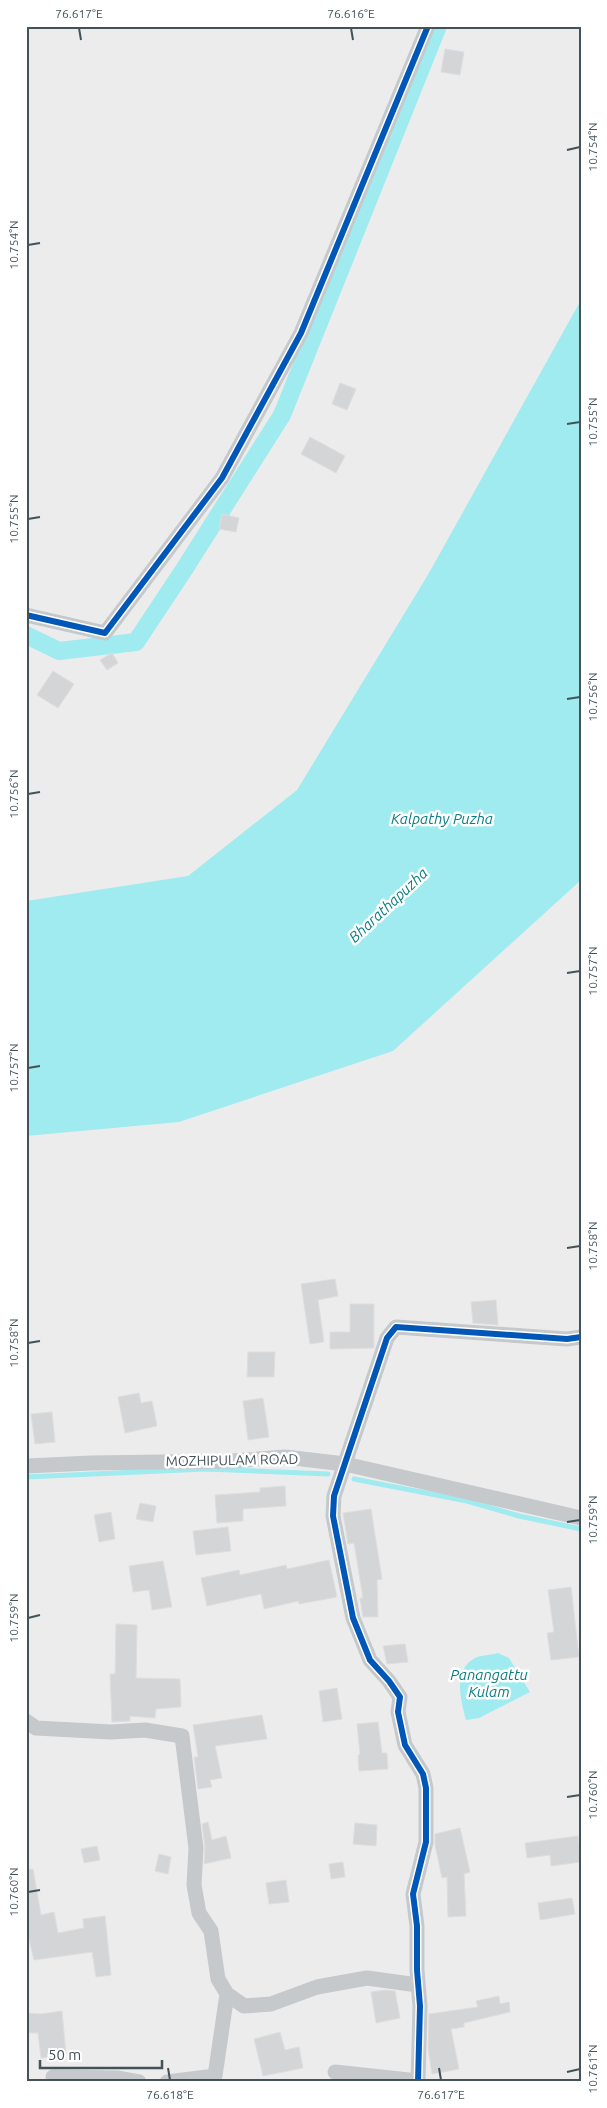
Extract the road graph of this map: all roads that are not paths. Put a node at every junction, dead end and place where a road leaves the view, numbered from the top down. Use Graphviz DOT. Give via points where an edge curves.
graph roads {
  1 [pos="428,26"];
  2 [pos="26,615"];
  3 [pos="581,1337"];
  4 [pos="345,1464"];
  5 [pos="26,1466"];
  6 [pos="581,1518"];
  7 [pos="26,1721"];
  8 [pos="418,1985"];
  9 [pos="227,1994"];
  10 [pos="335,2072"];
  11 [pos="53,2077"];
  12 [pos="418,2081"];
  13 [pos="139,2082"];
  14 [pos="167,2082"];
  1 -- 2 [label="street" via="301,333 222,478 105,632"];
  3 -- 4 [label="street" via="567,1339 396,1327 387,1338"];
  4 -- 5 [label="street, MOZHIPULAM ROAD" via="285,1457"];
  4 -- 6 [label="street, MOZHIPULAM ROAD"];
  4 -- 8 [label="street" via="334,1496 333,1516 353,1618 370,1660 400,1697 398,1712 405,1745 424,1774 426,1788 426,1842 413,1894 418,1926"];
  7 -- 9 [label="street" via="36,1728 111,1732 145,1730 182,1736 196,1848 194,1885 199,1913 211,1931 218,1979"];
  8 -- 9 [label="street" via="367,1978 317,1987 271,2004 244,2006"];
  8 -- 12 [label="street"];
  9 -- 14 [label="street" via="215,2076"];
  10 -- 12 [label="street"];
  11 -- 13 [label="street" via="117,2078"];
}
